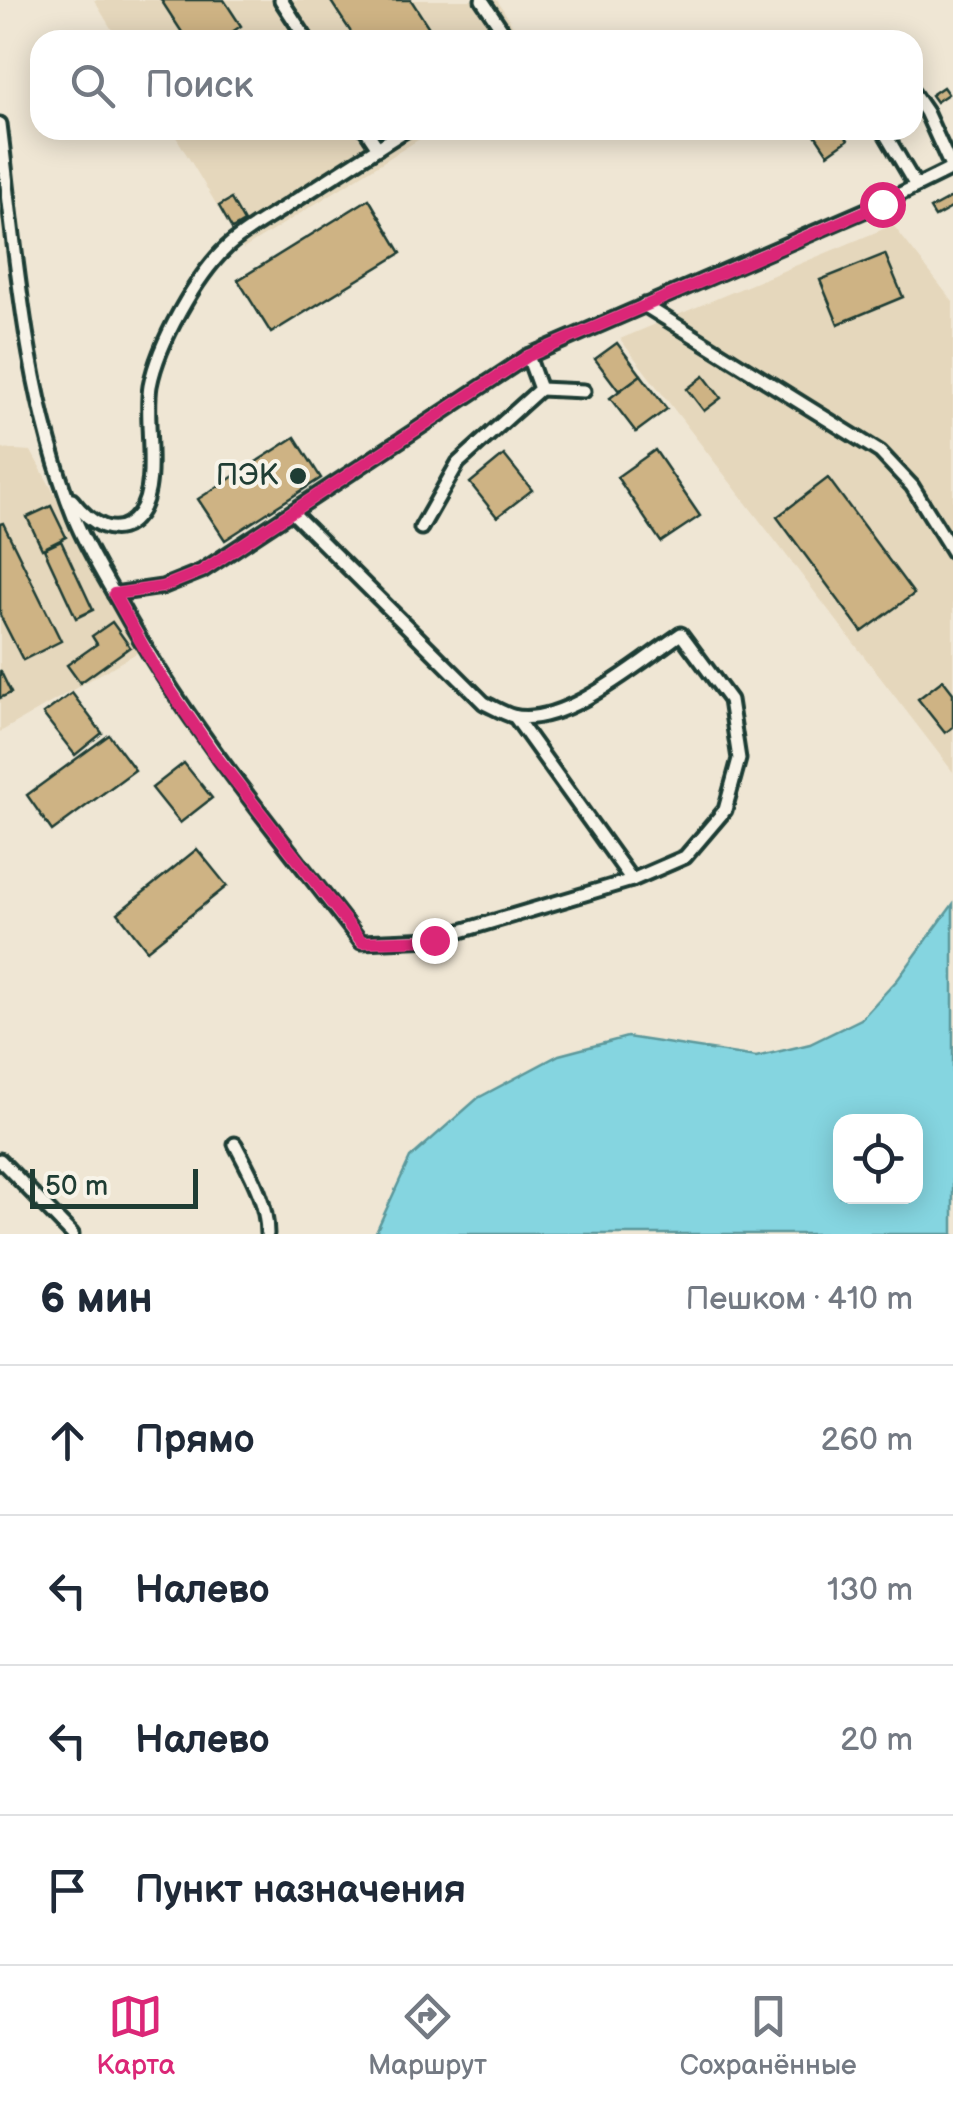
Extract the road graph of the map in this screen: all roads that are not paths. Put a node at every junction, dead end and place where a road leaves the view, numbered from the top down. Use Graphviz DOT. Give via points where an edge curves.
graph roads {
  1 [pos="280,0"];
  2 [pos="482,0"];
  3 [pos="300,30"];
  4 [pos="502,30"];
  5 [pos="923,108"];
  6 [pos="0,124"];
  7 [pos="373,140"];
  8 [pos="390,140"];
  9 [pos="888,140"];
  10 [pos="378,148"];
  11 [pos="953,169"];
  12 [pos="916,186"];
  13 [pos="644,305"];
  14 [pos="528,356"];
  15 [pos="540,388"];
  16 [pos="584,391"];
  17 [pos="66,492"];
  18 [pos="292,512"];
  19 [pos="421,528"];
  20 [pos="953,552"];
  21 [pos="114,594"];
  22 [pos="514,716"];
  23 [pos="632,880"];
  24 [pos="236,1144"];
  25 [pos="0,1160"];
  26 [pos="72,1234"];
  27 [pos="267,1234"];
  1 -- 3 [label="lane"];
  2 -- 4 [label="lane"];
  5 -- 11 [label="lane"];
  6 -- 17 [label="lane" via="21,294"];
  7 -- 10 [label="lane"];
  8 -- 10 [label="lane"];
  9 -- 12 [label="lane"];
  10 -- 17 [label="lane" via="230,244 178,315 150,387 148,480 136,518 104,528 84,516"];
  11 -- 12 [label="lane"];
  12 -- 13 [label="lane"];
  13 -- 14 [label="lane"];
  13 -- 20 [label="lane" via="880,452 912,486"];
  14 -- 15 [label="lane"];
  14 -- 18 [label="lane"];
  15 -- 16 [label="lane"];
  15 -- 19 [label="lane" via="458,463"];
  17 -- 21 [label="lane"];
  18 -- 21 [label="lane" via="202,571 162,587"];
  18 -- 22 [label="lane" via="484,703"];
  21 -- 23 [label="lane" via="212,751 362,942 434,940"];
  22 -- 23 [label="lane"];
  22 -- 23 [label="lane" via="551,716 681,634 730,700 739,760 725,810 685,856"];
  24 -- 27 [label="lane" via="258,1188"];
  25 -- 26 [label="lane"];
}
